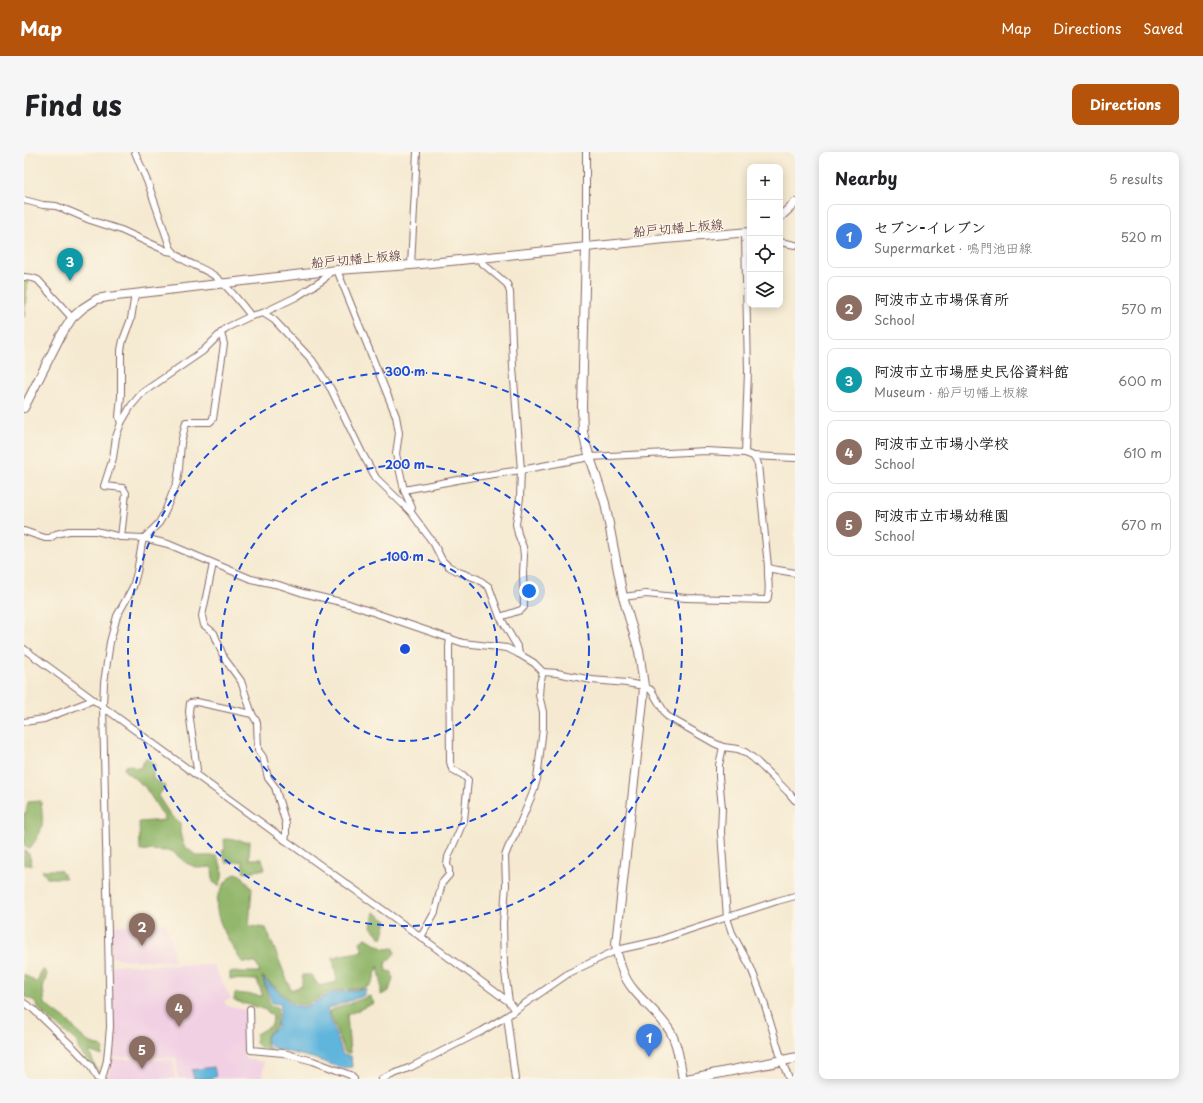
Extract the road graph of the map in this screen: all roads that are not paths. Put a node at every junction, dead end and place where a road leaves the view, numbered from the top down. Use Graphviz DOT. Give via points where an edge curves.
graph roads {
  1 [pos="135,152"];
  2 [pos="417,152"];
  3 [pos="586,152"];
  4 [pos="24,200"];
  5 [pos="795,203"];
  6 [pos="783,214"];
  7 [pos="747,234"];
  8 [pos="748,236"];
  9 [pos="783,243"];
  10 [pos="795,245"];
  11 [pos="586,247"];
  12 [pos="173,252"];
  13 [pos="479,258"];
  14 [pos="411,265"];
  15 [pos="334,271"];
  16 [pos="24,277"];
  17 [pos="223,284"];
  18 [pos="135,294"];
  19 [pos="263,313"];
  20 [pos="251,316"];
  21 [pos="72,318"];
  22 [pos="221,333"];
  23 [pos="24,408"];
  24 [pos="121,423"];
  25 [pos="745,452"];
  26 [pos="753,456"];
  27 [pos="590,457"];
  28 [pos="795,458"];
  29 [pos="521,470"];
  30 [pos="404,490"];
  31 [pos="410,511"];
  32 [pos="24,531"];
  33 [pos="121,537"];
  34 [pos="144,538"];
  35 [pos="213,564"];
  36 [pos="768,567"];
  37 [pos="795,573"];
  38 [pos="623,597"];
  39 [pos="500,617"];
  40 [pos="450,638"];
  41 [pos="24,649"];
  42 [pos="519,654"];
  43 [pos="543,672"];
  44 [pos="644,686"];
  45 [pos="93,700"];
  46 [pos="103,706"];
  47 [pos="252,714"];
  48 [pos="24,722"];
  49 [pos="723,747"];
  50 [pos="195,774"];
  51 [pos="795,800"];
  52 [pos="284,840"];
  53 [pos="795,896"];
  54 [pos="727,918"];
  55 [pos="420,937"];
  56 [pos="617,950"];
  57 [pos="509,1002"];
  58 [pos="24,1003"];
  59 [pos="250,1009"];
  60 [pos="515,1011"];
  61 [pos="507,1016"];
  62 [pos="795,1058"];
  63 [pos="782,1061"];
  64 [pos="101,1079"];
  65 [pos="354,1079"];
  66 [pos="382,1079"];
  67 [pos="515,1079"];
  68 [pos="683,1079"];
  69 [pos="689,1079"];
  70 [pos="789,1079"];
  1 -- 12 [label="street"];
  2 -- 14 [label="street"];
  3 -- 11 [label="street"];
  4 -- 12 [label="street" via="56,206"];
  5 -- 6 [label="street"];
  7 -- 11 [label="street, 船戸切幡上板線"];
  8 -- 25 [label="street"];
  9 -- 10 [label="street"];
  11 -- 13 [label="street, 船戸切幡上板線"];
  11 -- 27 [label="street" via="582,407 586,445"];
  12 -- 17 [label="street" via="215,276"];
  13 -- 14 [label="street, 船戸切幡上板線"];
  13 -- 29 [label="street" via="507,284 510,292"];
  14 -- 15 [label="street, 船戸切幡上板線"];
  15 -- 17 [label="street, 船戸切幡上板線"];
  15 -- 19 [label="street" via="296,297"];
  15 -- 30 [label="street" via="396,416 399,433 396,454"];
  16 -- 21 [label="street" via="38,280"];
  17 -- 18 [label="street, 船戸切幡上板線"];
  17 -- 20 [label="street"];
  18 -- 21 [label="street, 船戸切幡上板線" via="97,300"];
  18 -- 24 [label="street" via="131,319 121,350"];
  19 -- 20 [label="street"];
  19 -- 31 [label="street" via="274,320 312,360 331,389 376,478"];
  20 -- 22 [label="street"];
  21 -- 23 [label="street, 船戸切幡上板線"];
  22 -- 24 [label="street" via="202,351 142,393"];
  22 -- 34 [label="street" via="224,344 213,419 210,422 186,422 180,448 177,482 159,523"];
  24 -- 33 [label="street" via="104,486 123,488 126,493"];
  25 -- 26 [label="street"];
  25 -- 27 [label="street"];
  26 -- 28 [label="street"];
  26 -- 36 [label="street" via="758,464"];
  27 -- 29 [label="street"];
  27 -- 38 [label="street" via="605,503"];
  29 -- 30 [label="street"];
  29 -- 39 [label="street" via="516,524 524,556 524,607"];
  30 -- 31 [label="street" via="412,508"];
  31 -- 39 [label="street" via="448,566 478,579 489,587"];
  32 -- 33 [label="street" via="45,538 76,531 106,532"];
  33 -- 34 [label="street"];
  34 -- 35 [label="street" via="168,544"];
  34 -- 46 [label="street" via="133,587 117,616 110,642"];
  35 -- 40 [label="street" via="251,580 349,604"];
  35 -- 47 [label="street" via="202,616 204,625 214,633 224,658 241,681"];
  36 -- 37 [label="street"];
  36 -- 38 [label="street" via="767,600 686,598 646,594"];
  38 -- 44 [label="street" via="639,651"];
  39 -- 42 [label="street"];
  40 -- 42 [label="street" via="463,643 507,648"];
  40 -- 55 [label="street" via="450,762 452,769 468,780 465,811 464,820 448,857 449,875 442,883 436,912"];
  41 -- 45 [label="street"];
  42 -- 43 [label="street"];
  43 -- 44 [label="street"];
  43 -- 57 [label="street" via="539,695 543,728 537,779 506,856 504,966"];
  44 -- 49 [label="street" via="651,690 667,716"];
  44 -- 56 [label="street" via="616,936"];
  45 -- 46 [label="street"];
  45 -- 48 [label="street" via="44,719"];
  46 -- 50 [label="street"];
  46 -- 64 [label="street" via="110,1027 107,1060"];
  47 -- 50 [label="street" via="197,702 190,703 189,712 198,770"];
  47 -- 52 [label="street" via="257,722 258,750 268,778 275,787 286,824"];
  49 -- 51 [label="street" via="745,752"];
  49 -- 54 [label="street" via="719,777"];
  50 -- 52 [label="street"];
  52 -- 55 [label="street"];
  53 -- 54 [label="street"];
  54 -- 56 [label="street" via="657,941"];
  54 -- 63 [label="street" via="763,999"];
  55 -- 57 [label="street"];
  56 -- 60 [label="street" via="569,973"];
  56 -- 68 [label="street" via="625,976 633,990 658,1015 670,1032"];
  57 -- 60 [label="street"];
  58 -- 64 [label="street" via="74,1048 90,1065 97,1078"];
  59 -- 65 [label="street" via="251,1050 283,1053 313,1061 350,1075"];
  60 -- 61 [label="street"];
  61 -- 66 [label="street" via="482,1031"];
  61 -- 67 [label="street"];
  62 -- 63 [label="main road"];
  63 -- 69 [label="main road"];
  63 -- 70 [label="street"];
}
